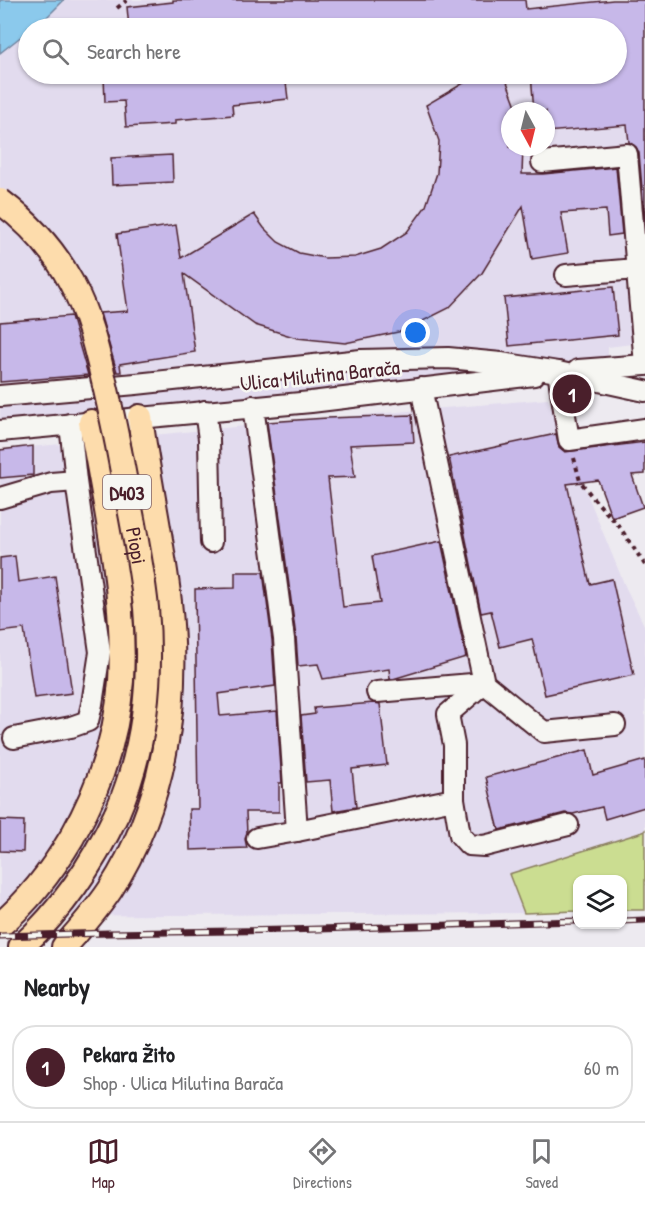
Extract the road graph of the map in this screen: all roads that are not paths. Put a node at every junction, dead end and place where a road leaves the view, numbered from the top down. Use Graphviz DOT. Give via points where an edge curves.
graph roads {
  1 [pos="542,162"];
  2 [pos="0,201"];
  3 [pos="636,269"];
  4 [pos="566,275"];
  5 [pos="645,365"];
  6 [pos="558,372"];
  7 [pos="421,388"];
  8 [pos="645,391"];
  9 [pos="0,396"];
  10 [pos="253,406"];
  11 [pos="205,411"];
  12 [pos="140,417"];
  13 [pos="80,423"];
  14 [pos="645,429"];
  15 [pos="0,431"];
  16 [pos="76,480"];
  17 [pos="0,498"];
  18 [pos="211,542"];
  19 [pos="484,683"];
  20 [pos="377,692"];
  21 [pos="615,725"];
  22 [pos="14,738"];
  23 [pos="454,799"];
  24 [pos="568,825"];
  25 [pos="297,831"];
  26 [pos="257,838"];
  27 [pos="0,925"];
  28 [pos="21,947"];
  29 [pos="64,947"];
  1 -- 3 [label="street" via="627,154"];
  2 -- 28 [label="main road, Piopi / D403, bridge" via="43,241 75,289 88,321 118,445 146,608 148,656 139,741 130,782 117,813 76,886"];
  3 -- 4 [label="street"];
  3 -- 5 [label="street"];
  5 -- 6 [label="street, Ulica Milutina Barača"];
  6 -- 7 [label="street, Ulica Milutina Barača"];
  6 -- 8 [label="street"];
  6 -- 9 [label="street" via="448,358 361,360"];
  6 -- 14 [label="street" via="569,440"];
  7 -- 10 [label="street, Ulica Milutina Barača"];
  7 -- 19 [label="street"];
  10 -- 11 [label="street, Ulica Milutina Barača"];
  10 -- 25 [label="street" via="284,639"];
  11 -- 12 [label="street, Ulica Milutina Barača"];
  11 -- 18 [label="street"];
  12 -- 13 [label="street, Ulica Milutina Barača"];
  12 -- 29 [label="main road" via="169,602 169,726 153,798 135,846 109,891"];
  13 -- 15 [label="street, Ulica Milutina Barača"];
  13 -- 16 [label="street"];
  13 -- 27 [label="main road" via="108,519 119,602 121,672 116,715 100,778 85,814 49,872"];
  16 -- 17 [label="street"];
  16 -- 22 [label="street" via="100,652 88,721"];
  19 -- 20 [label="street"];
  19 -- 21 [label="street" via="544,732"];
  19 -- 23 [label="street" via="448,714 454,745"];
  23 -- 24 [label="street" via="460,835 469,845 484,846"];
  23 -- 25 [label="street"];
  25 -- 26 [label="street"];
}
